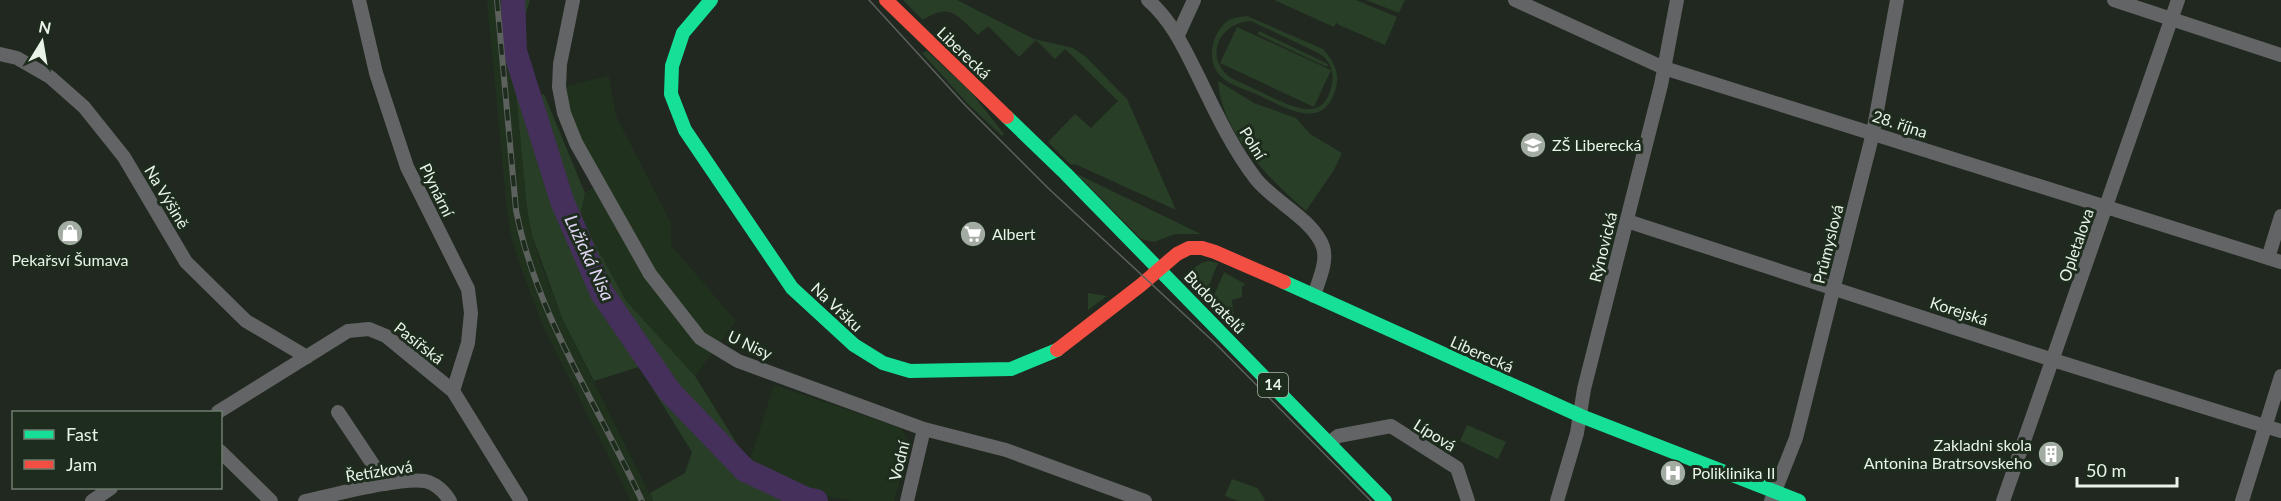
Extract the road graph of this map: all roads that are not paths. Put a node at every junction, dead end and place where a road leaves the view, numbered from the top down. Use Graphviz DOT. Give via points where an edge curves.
graph roads {
  1 [pos="359,0"];
  2 [pos="573,0"];
  3 [pos="711,0"];
  4 [pos="886,0"];
  5 [pos="1149,0"];
  6 [pos="1194,0"];
  7 [pos="1515,0"];
  8 [pos="1677,0"];
  9 [pos="1897,0"];
  10 [pos="2114,0"];
  11 [pos="2178,0"];
  12 [pos="2172,19"];
  13 [pos="1178,35"];
  14 [pos="0,54"];
  15 [pos="2281,55"];
  16 [pos="1664,68"];
  17 [pos="1019,129"];
  18 [pos="1873,132"];
  19 [pos="2106,208"];
  20 [pos="2281,216"];
  21 [pos="1627,221"];
  22 [pos="2275,260"];
  23 [pos="1160,270"];
  24 [pos="1834,288"];
  25 [pos="1314,296"];
  26 [pos="307,357"];
  27 [pos="2053,360"];
  28 [pos="2281,376"];
  29 [pos="453,391"];
  30 [pos="220,411"];
  31 [pos="338,412"];
  32 [pos="1581,416"];
  33 [pos="2265,426"];
  34 [pos="924,429"];
  35 [pos="2281,431"];
  36 [pos="1329,443"];
  37 [pos="222,453"];
  38 [pos="386,484"];
  39 [pos="110,489"];
  40 [pos="1773,496"];
  41 [pos="92,501"];
  42 [pos="271,501"];
  43 [pos="305,501"];
  44 [pos="450,501"];
  45 [pos="521,501"];
  46 [pos="907,501"];
  47 [pos="1145,501"];
  48 [pos="1385,501"];
  49 [pos="1468,501"];
  50 [pos="1557,501"];
  51 [pos="1799,501"];
  52 [pos="2003,501"];
  53 [pos="2242,501"];
  1 -- 29 [label="street, Plynární" via="376,73 406,167 468,289 468,343"];
  2 -- 34 [label="street, U Nisy" via="560,64 564,113 576,142 650,274 700,338 738,361"];
  3 -- 23 [label="street, Na Vršku" via="683,33 672,66 670,94 685,130 792,288 854,345 883,363 910,371 1011,369 1057,350"];
  4 -- 17 [label="street, Liberecká / 14"];
  5 -- 13 [label="street, Polní"];
  6 -- 13 [label="street"];
  7 -- 16 [label="street, 28. října"];
  8 -- 16 [label="street, Rýnovická"];
  9 -- 18 [label="street, Průmyslová"];
  10 -- 12 [label="street"];
  11 -- 12 [label="street, Opletalova"];
  12 -- 15 [label="street"];
  12 -- 19 [label="street, Opletalova"];
  13 -- 25 [label="street, Polní" via="1222,126 1257,180 1305,223 1323,247 1324,262"];
  14 -- 26 [label="street, Na Výšině" via="17,58 50,77 84,107 124,157 186,262 246,321"];
  16 -- 18 [label="street, 28. října"];
  16 -- 21 [label="street, Rýnovická"];
  17 -- 23 [label="street, Budovatelů / 14"];
  18 -- 19 [label="street, 28. října"];
  18 -- 24 [label="street, Průmyslová"];
  19 -- 22 [label="street, 28. října"];
  19 -- 27 [label="street, Opletalova"];
  20 -- 22 [label="street"];
  21 -- 24 [label="street, Korejská"];
  21 -- 32 [label="street, Rýnovická" via="1584,389"];
  23 -- 25 [label="street, Liberecká" via="1179,252 1201,248"];
  23 -- 36 [label="street, Budovatelů / 14"];
  24 -- 27 [label="street, Korejská"];
  24 -- 40 [label="street, Průmyslová" via="1796,438"];
  25 -- 32 [label="street, Liberecká"];
  26 -- 29 [label="street, Pasířská" via="348,331 369,329 387,336"];
  26 -- 30 [label="street, Pasířská"];
  27 -- 33 [label="street, Korejská"];
  27 -- 52 [label="street, Opletalova"];
  28 -- 33 [label="street"];
  29 -- 45 [label="street, Pasířská"];
  31 -- 38 [label="street"];
  32 -- 40 [label="street, Liberecká"];
  32 -- 50 [label="street, Rýnovická"];
  33 -- 35 [label="street, Korejská"];
  33 -- 53 [label="street"];
  34 -- 46 [label="street, Vodní"];
  34 -- 47 [label="street, U Nisy" via="1006,450"];
  36 -- 48 [label="street, Budovatelů / 14"];
  36 -- 49 [label="street, Lípová" via="1338,436 1391,426 1457,468"];
  37 -- 42 [label="street"];
  38 -- 43 [label="street, Řetízková"];
  38 -- 44 [label="street, Řetízková" via="425,481 443,491"];
  39 -- 41 [label="street"];
  40 -- 51 [label="street, Liberecká"];
}
